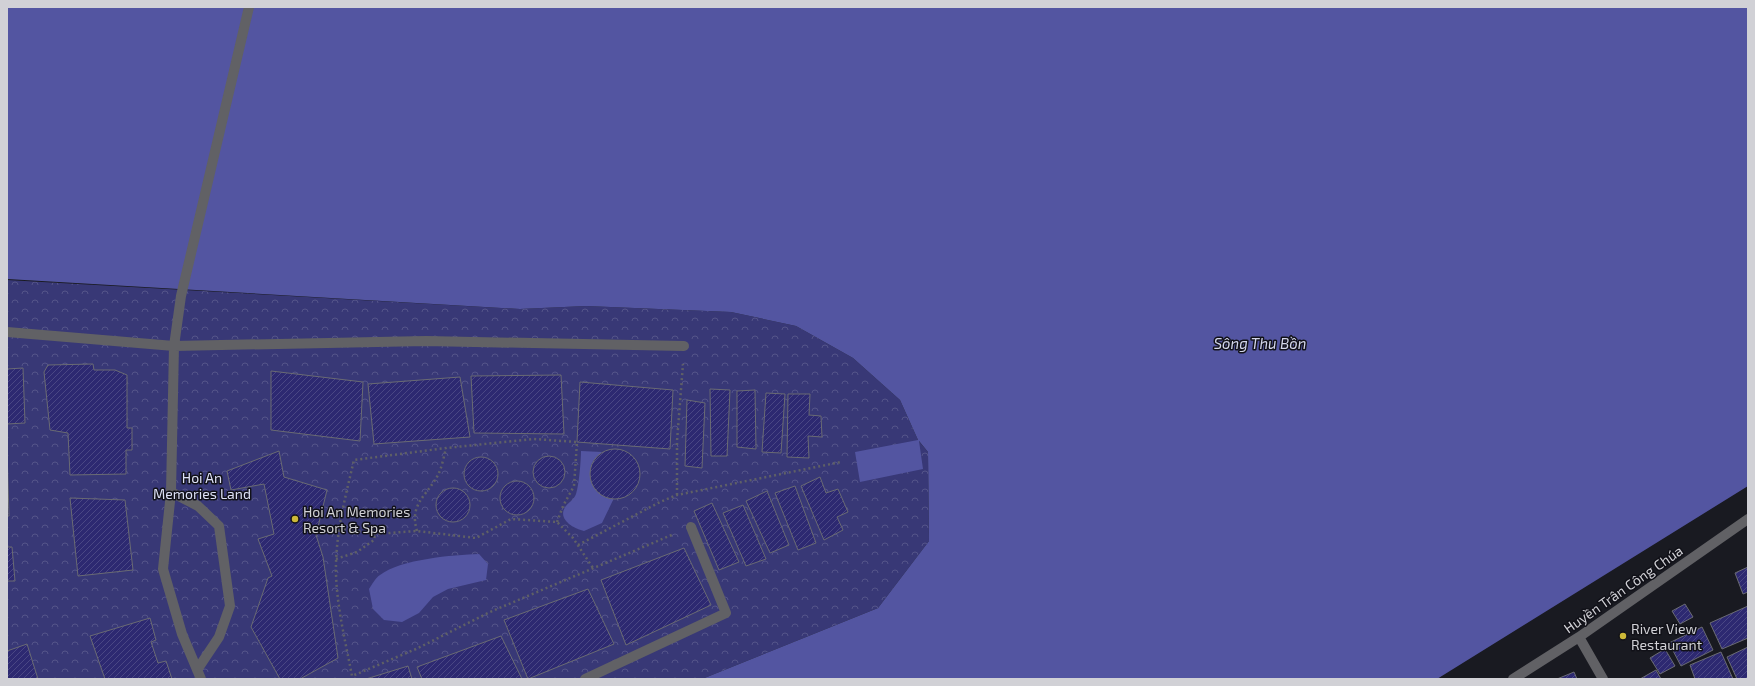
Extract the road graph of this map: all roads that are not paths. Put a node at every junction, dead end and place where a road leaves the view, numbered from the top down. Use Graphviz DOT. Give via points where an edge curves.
graph roads {
  1 [pos="248,7"];
  2 [pos="7,332"];
  3 [pos="174,346"];
  4 [pos="684,346"];
  5 [pos="171,492"];
  6 [pos="1748,519"];
  7 [pos="691,527"];
  8 [pos="1579,637"];
  9 [pos="199,675"];
  10 [pos="585,679"];
  11 [pos="1513,679"];
  12 [pos="1603,679"];
  1 -- 3 [label="street" via="180,296"];
  2 -- 3 [label="street"];
  3 -- 4 [label="street" via="426,341"];
  3 -- 5 [label="street"];
  5 -- 9 [label="street" via="163,569 182,634"];
  5 -- 9 [label="street" via="198,506 219,526 230,606 219,638"];
  6 -- 8 [label="street, Huyền Trân Công Chúa"];
  7 -- 10 [label="street" via="726,613"];
  8 -- 11 [label="street, Huyền Trân Công Chúa"];
  8 -- 12 [label="street"];
}
